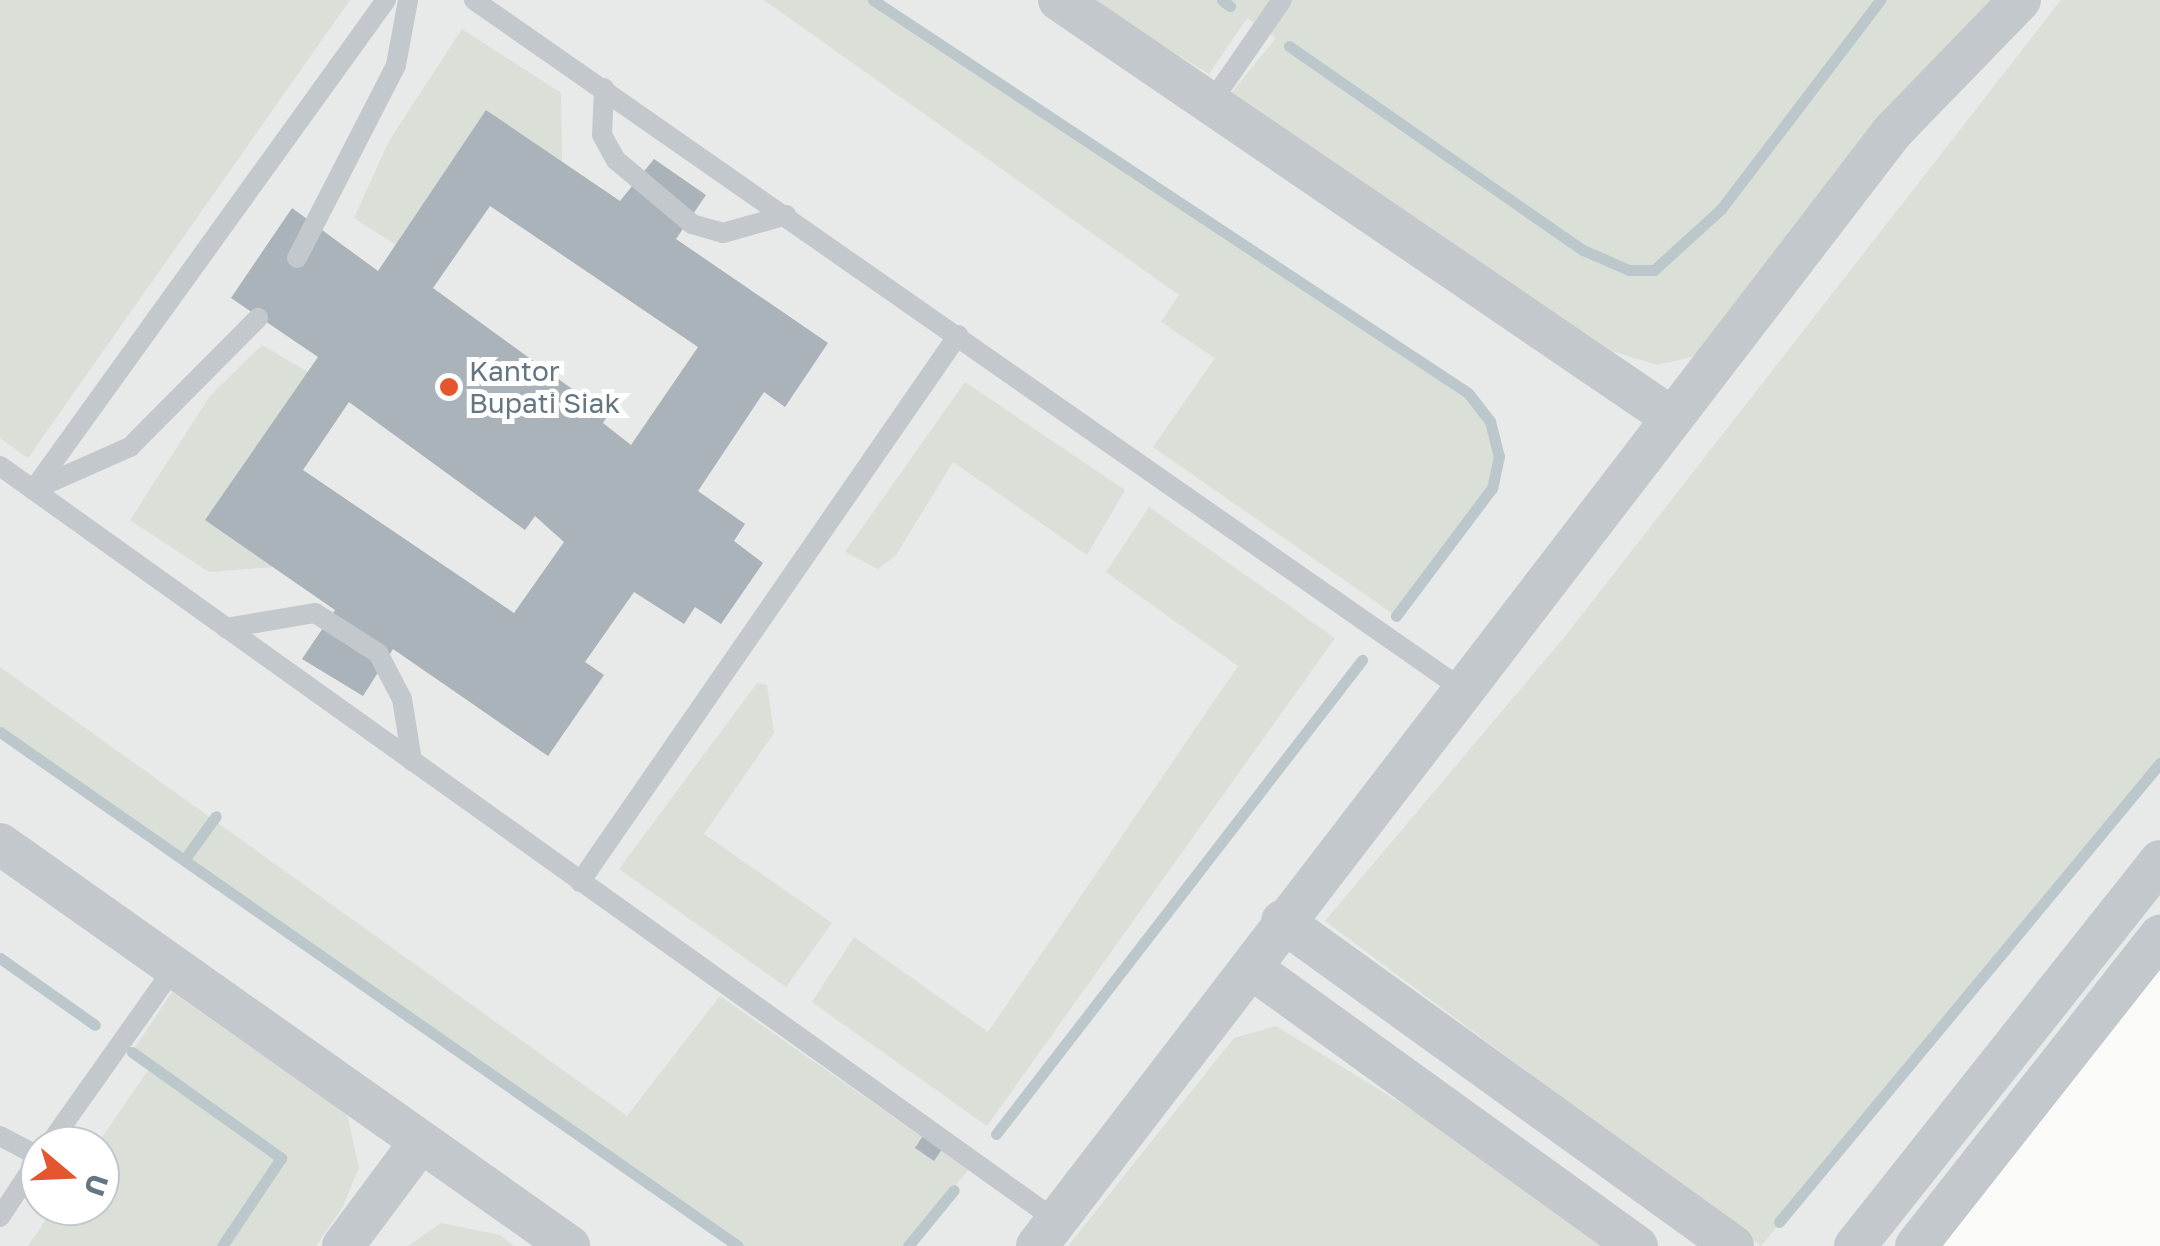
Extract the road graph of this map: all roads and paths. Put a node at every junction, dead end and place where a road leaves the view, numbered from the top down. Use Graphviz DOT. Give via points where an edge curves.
graph roads {
  1 [pos="386,0"];
  2 [pos="408,0"];
  3 [pos="474,0"];
  4 [pos="1059,0"];
  5 [pos="1282,0"];
  6 [pos="2020,0"];
  7 [pos="604,88"];
  8 [pos="1210,104"];
  9 [pos="787,215"];
  10 [pos="297,258"];
  11 [pos="258,318"];
  12 [pos="958,335"];
  13 [pos="1670,417"];
  14 [pos="0,466"];
  15 [pos="34,490"];
  16 [pos="226,628"];
  17 [pos="1459,687"];
  18 [pos="412,761"];
  19 [pos="0,844"];
  20 [pos="2160,860"];
  21 [pos="580,882"];
  22 [pos="1282,922"];
  23 [pos="2160,936"];
  24 [pos="176,965"];
  25 [pos="1251,968"];
  26 [pos="62,1126"];
  27 [pos="420,1144"];
  28 [pos="20,1187"];
  29 [pos="0,1217"];
  30 [pos="1047,1234"];
  31 [pos="344,1246"];
  32 [pos="569,1246"];
  33 [pos="1637,1246"];
  34 [pos="1733,1246"];
  35 [pos="1855,1246"];
  36 [pos="1916,1246"];
  1 -- 15 [label="lane"];
  2 -- 10 [label="lane" via="396,65"];
  3 -- 7 [label="lane"];
  4 -- 8 [label="street"];
  5 -- 8 [label="lane"];
  6 -- 13 [label="street" via="1892,132"];
  7 -- 9 [label="lane"];
  7 -- 9 [label="lane" via="602,135 616,160 692,224 722,233"];
  8 -- 13 [label="street"];
  9 -- 12 [label="lane"];
  11 -- 15 [label="lane" via="130,446"];
  12 -- 17 [label="lane"];
  12 -- 21 [label="lane"];
  13 -- 17 [label="street"];
  14 -- 15 [label="lane"];
  15 -- 16 [label="lane"];
  16 -- 18 [label="lane"];
  16 -- 18 [label="lane" via="315,612 378,653 402,699"];
  17 -- 22 [label="street"];
  18 -- 21 [label="lane"];
  19 -- 24 [label="street"];
  20 -- 35 [label="street"];
  21 -- 30 [label="lane"];
  22 -- 25 [label="street"];
  22 -- 34 [label="street"];
  23 -- 36 [label="street"];
  24 -- 26 [label="lane"];
  24 -- 27 [label="street"];
  25 -- 30 [label="street"];
  25 -- 33 [label="street"];
  27 -- 31 [label="street"];
  27 -- 32 [label="street"];
  28 -- 29 [label="lane"];
}
